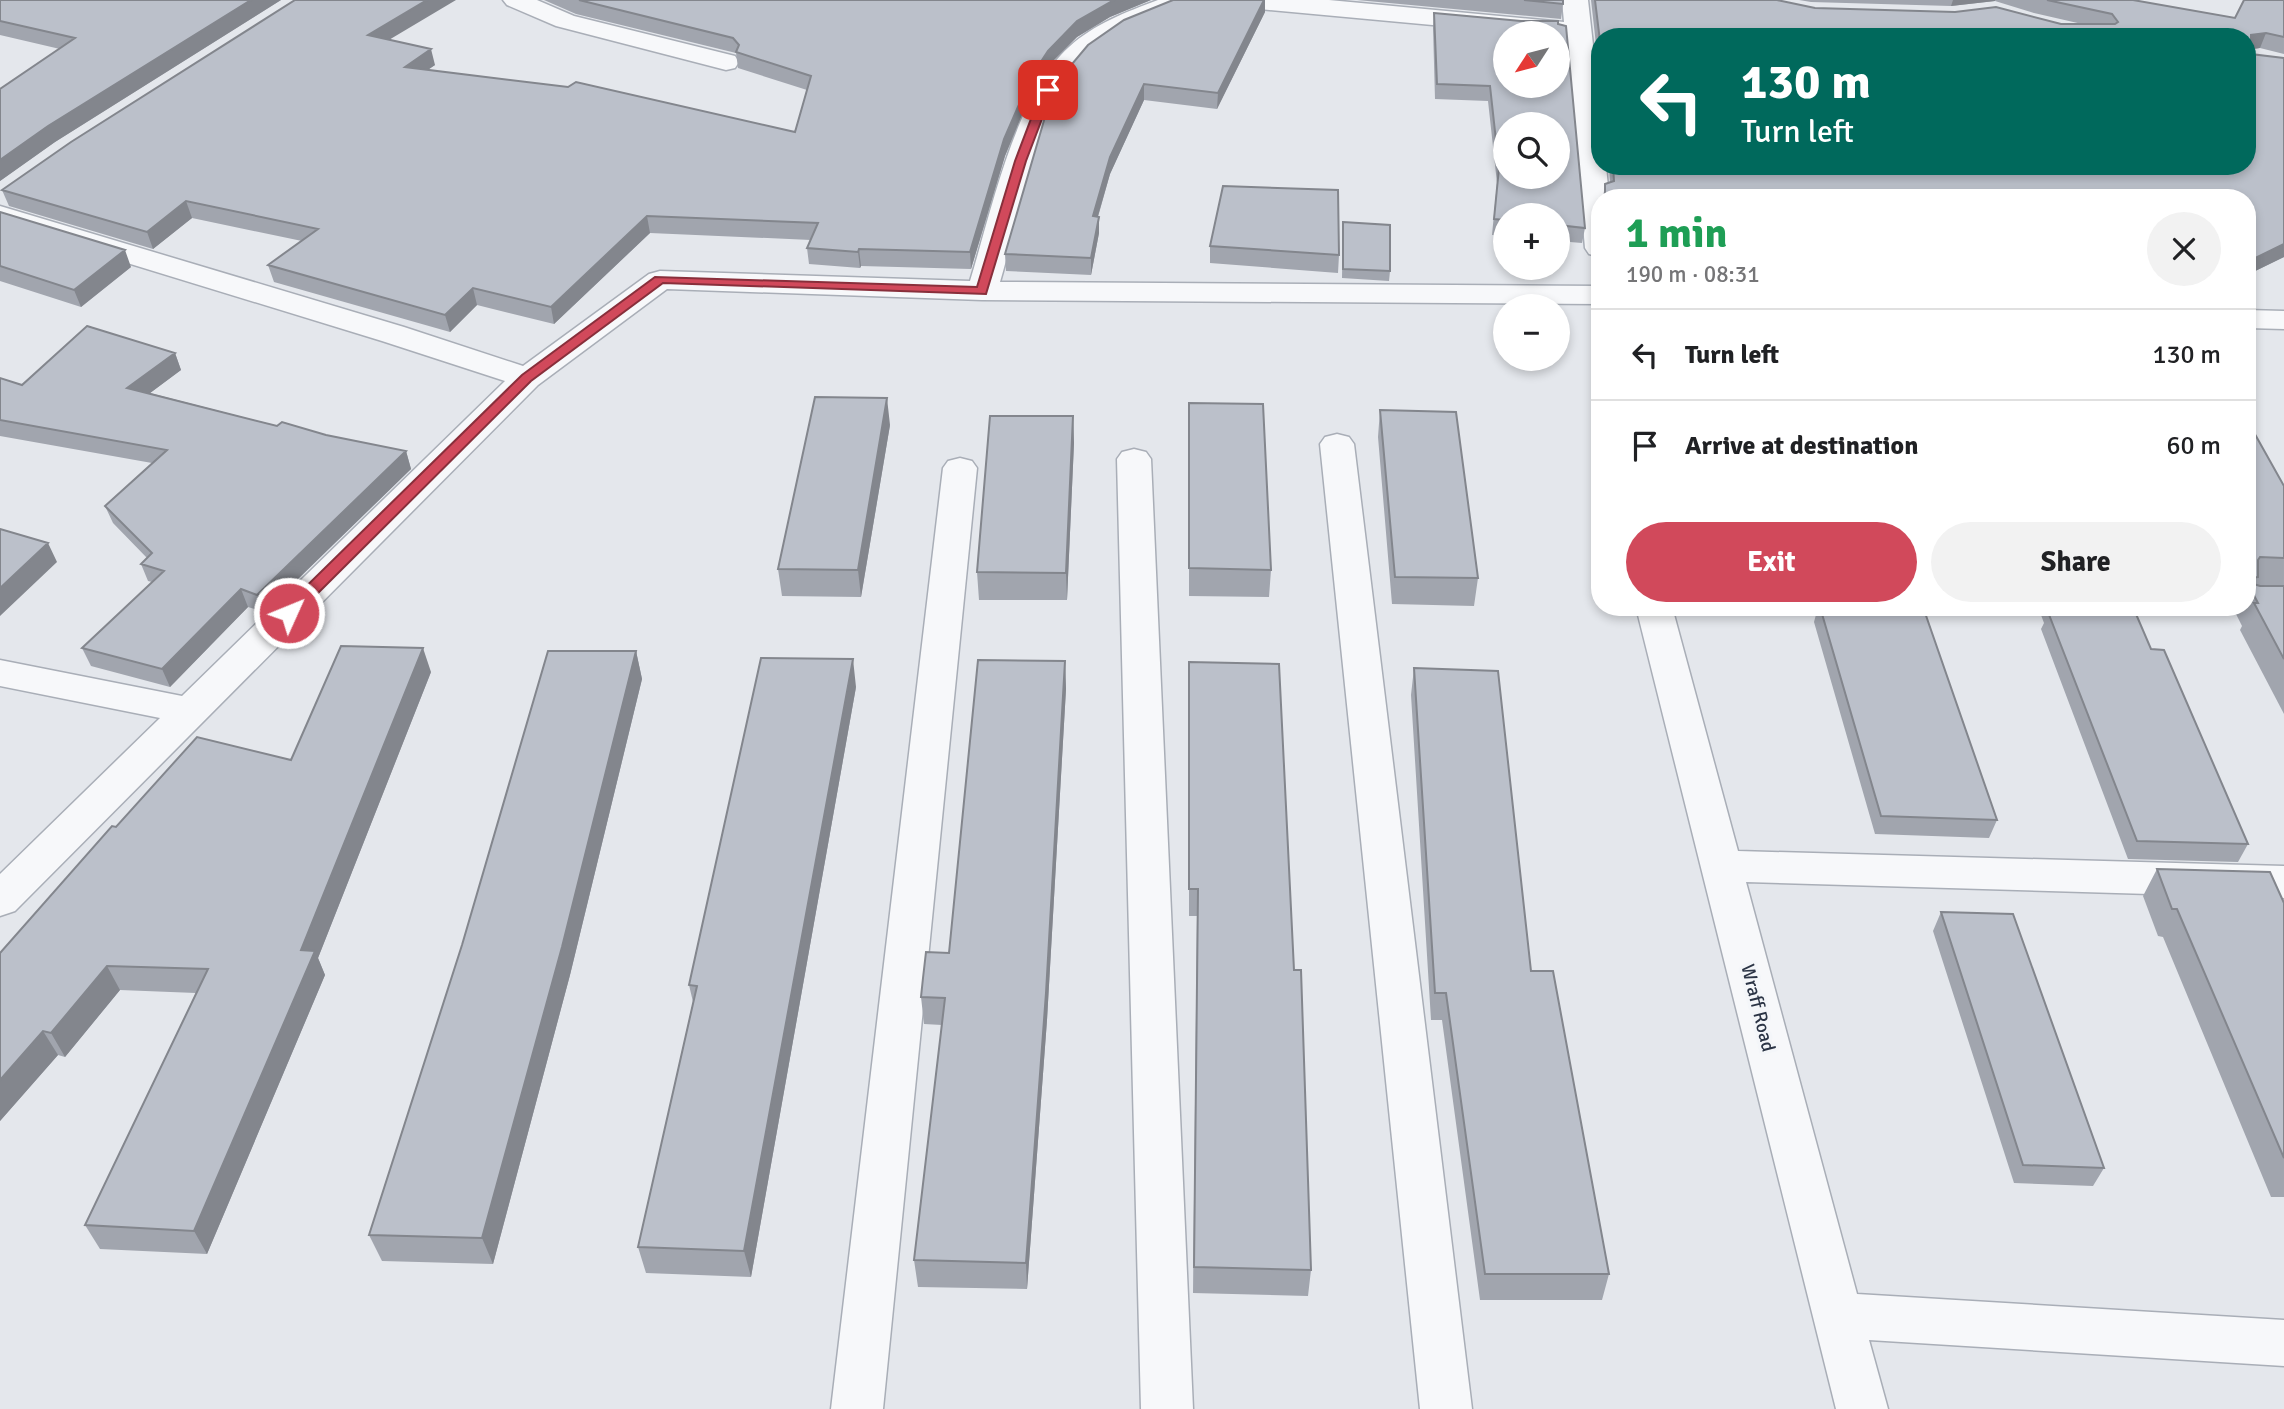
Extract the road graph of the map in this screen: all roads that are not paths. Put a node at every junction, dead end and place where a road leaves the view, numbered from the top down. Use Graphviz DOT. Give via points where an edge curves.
graph roads {
  1 [pos="516,0"];
  2 [pos="1249,0"];
  3 [pos="1575,0"];
  4 [pos="1172,2"];
  5 [pos="1576,31"];
  6 [pos="726,62"];
  7 [pos="1591,167"];
  8 [pos="4,200"];
  9 [pos="982,291"];
  10 [pos="1591,295"];
  11 [pos="2256,320"];
  12 [pos="2284,320"];
  13 [pos="527,378"];
  14 [pos="1337,444"];
  15 [pos="1134,459"];
  16 [pos="960,468"];
  17 [pos="1656,616"];
  18 [pos="0,673"];
  19 [pos="189,711"];
  20 [pos="1721,866"];
  21 [pos="2284,882"];
  22 [pos="0,900"];
  23 [pos="1837,1315"];
  24 [pos="2284,1343"];
  25 [pos="857,1409"];
  26 [pos="1167,1409"];
  27 [pos="1446,1409"];
  28 [pos="1862,1409"];
  1 -- 6 [label="street" via="565,21"];
  2 -- 5 [label="street"];
  3 -- 5 [label="street"];
  4 -- 9 [label="street" via="1104,33 1064,66 1048,90 1021,161"];
  5 -- 7 [label="street"];
  8 -- 13 [label="street"];
  9 -- 10 [label="street"];
  9 -- 13 [label="street" via="660,279"];
  11 -- 12 [label="street"];
  13 -- 19 [label="street"];
  14 -- 27 [label="street"];
  15 -- 26 [label="street"];
  16 -- 25 [label="street"];
  17 -- 20 [label="street, Wraff Road"];
  18 -- 19 [label="street"];
  19 -- 22 [label="street"];
  20 -- 21 [label="street"];
  20 -- 23 [label="street, Wraff Road"];
  23 -- 24 [label="street"];
  23 -- 28 [label="street, Wraff Road"];
}
